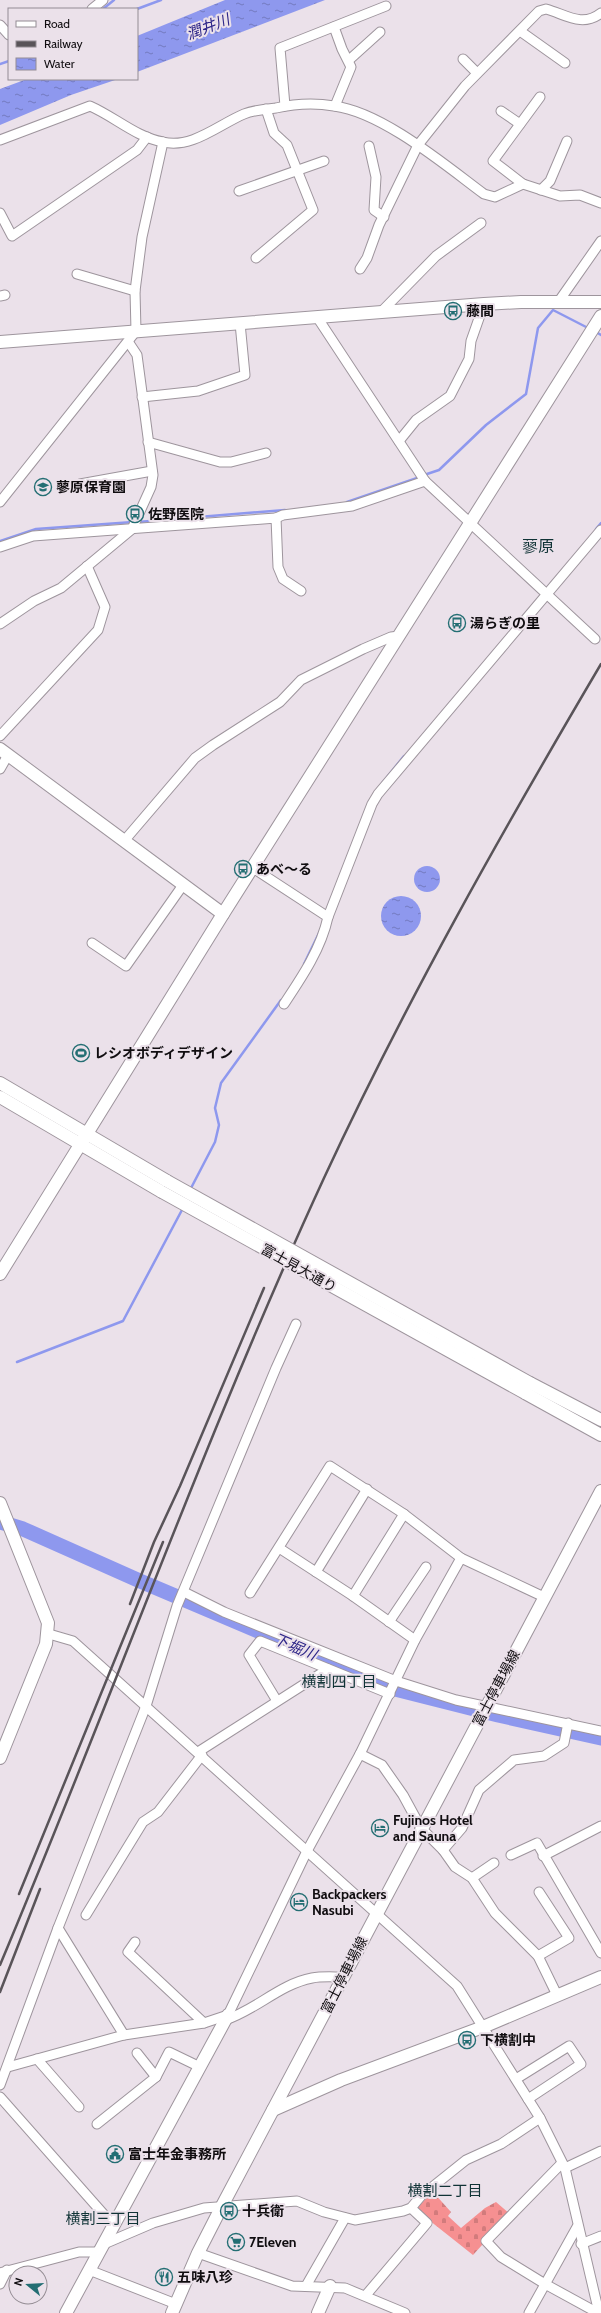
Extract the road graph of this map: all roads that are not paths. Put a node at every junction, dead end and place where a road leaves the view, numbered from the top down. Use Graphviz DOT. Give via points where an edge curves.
graph roads {
  1 [pos="103,0"];
  2 [pos="386,6"];
  3 [pos="93,8"];
  4 [pos="601,13"];
  5 [pos="0,25"];
  6 [pos="334,27"];
  7 [pos="520,31"];
  8 [pos="380,32"];
  9 [pos="8,34"];
  10 [pos="463,59"];
  11 [pos="349,60"];
  12 [pos="565,63"];
  13 [pos="477,73"];
  14 [pos="540,97"];
  15 [pos="285,106"];
  16 [pos="335,106"];
  17 [pos="266,109"];
  18 [pos="501,111"];
  19 [pos="520,124"];
  20 [pos="147,137"];
  21 [pos="0,140"];
  22 [pos="567,141"];
  23 [pos="163,142"];
  24 [pos="418,145"];
  25 [pos="369,146"];
  26 [pos="324,161"];
  27 [pos="297,171"];
  28 [pos="523,184"];
  29 [pos="541,190"];
  30 [pos="239,191"];
  31 [pos="601,203"];
  32 [pos="0,213"];
  33 [pos="384,217"];
  34 [pos="481,223"];
  35 [pos="601,241"];
  36 [pos="256,258"];
  37 [pos="360,269"];
  38 [pos="77,274"];
  39 [pos="135,291"];
  40 [pos="559,301"];
  41 [pos="601,302"];
  42 [pos="484,304"];
  43 [pos="382,311"];
  44 [pos="601,316"];
  45 [pos="317,317"];
  46 [pos="240,323"];
  47 [pos="136,331"];
  48 [pos="0,342"];
  49 [pos="129,343"];
  50 [pos="142,397"];
  51 [pos="399,441"];
  52 [pos="148,442"];
  53 [pos="266,453"];
  54 [pos="152,471"];
  55 [pos="423,478"];
  56 [pos="80,484"];
  57 [pos="0,502"];
  58 [pos="276,518"];
  59 [pos="470,522"];
  60 [pos="132,529"];
  61 [pos="601,530"];
  62 [pos="0,547"];
  63 [pos="87,566"];
  64 [pos="301,591"];
  65 [pos="547,594"];
  66 [pos="0,624"];
  67 [pos="399,636"];
  68 [pos="595,640"];
  69 [pos="0,736"];
  70 [pos="4,752"];
  71 [pos="0,769"];
  72 [pos="124,840"];
  73 [pos="253,868"];
  74 [pos="183,885"];
  75 [pos="223,914"];
  76 [pos="328,917"];
  77 [pos="92,943"];
  78 [pos="284,1004"];
  79 [pos="0,1083"];
  80 [pos="0,1097"];
  81 [pos="88,1134"];
  82 [pos="81,1145"];
  83 [pos="164,1186"];
  84 [pos="0,1274"];
  85 [pos="296,1324"];
  86 [pos="528,1388"];
  87 [pos="601,1420"];
  88 [pos="601,1435"];
  89 [pos="367,1489"];
  90 [pos="601,1491"];
  91 [pos="1,1504"];
  92 [pos="404,1514"];
  93 [pos="279,1548"];
  94 [pos="461,1558"];
  95 [pos="426,1567"];
  96 [pos="316,1572"];
  97 [pos="184,1592"];
  98 [pos="250,1593"];
  99 [pos="353,1596"];
  100 [pos="544,1597"];
  101 [pos="390,1622"];
  102 [pos="49,1634"];
  103 [pos="415,1640"];
  104 [pos="328,1669"];
  105 [pos="396,1680"];
  106 [pos="390,1694"];
  107 [pos="277,1701"];
  108 [pos="146,1706"];
  109 [pos="486,1706"];
  110 [pos="568,1723"];
  111 [pos="601,1731"];
  112 [pos="200,1754"];
  113 [pos="360,1754"];
  114 [pos="0,1758"];
  115 [pos="601,1826"];
  116 [pos="421,1828"];
  117 [pos="443,1850"];
  118 [pos="307,1851"];
  119 [pos="512,1855"];
  120 [pos="543,1856"];
  121 [pos="494,1863"];
  122 [pos="472,1878"];
  123 [pos="539,1892"];
  124 [pos="375,1914"];
  125 [pos="86,1915"];
  126 [pos="58,1928"];
  127 [pos="135,1942"];
  128 [pos="601,1953"];
  129 [pos="538,1956"];
  130 [pos="343,1977"];
  131 [pos="601,1977"];
  132 [pos="557,1995"];
  133 [pos="226,2018"];
  134 [pos="204,2023"];
  135 [pos="483,2027"];
  136 [pos="124,2035"];
  137 [pos="137,2053"];
  138 [pos="37,2059"];
  139 [pos="198,2066"];
  140 [pos="8,2067"];
  141 [pos="156,2077"];
  142 [pos="516,2079"];
  143 [pos="0,2085"];
  144 [pos="0,2097"];
  145 [pos="528,2099"];
  146 [pos="79,2107"];
  147 [pos="273,2110"];
  148 [pos="540,2118"];
  149 [pos="98,2124"];
  150 [pos="601,2151"];
  151 [pos="563,2165"];
  152 [pos="222,2206"];
  153 [pos="411,2208"];
  154 [pos="345,2218"];
  155 [pos="114,2226"];
  156 [pos="577,2227"];
  157 [pos="601,2236"];
  158 [pos="582,2244"];
  159 [pos="102,2248"];
  160 [pos="198,2253"];
  161 [pos="89,2270"];
  162 [pos="3,2272"];
  163 [pos="0,2284"];
  164 [pos="545,2284"];
  165 [pos="306,2286"];
  166 [pos="330,2286"];
  167 [pos="366,2295"];
  168 [pos="174,2308"];
  169 [pos="66,2313"];
  170 [pos="318,2313"];
  171 [pos="405,2313"];
  172 [pos="529,2313"];
  173 [pos="599,2313"];
  1 -- 3 [label="street"];
  2 -- 6 [label="street"];
  4 -- 7 [label="street" via="587,20 576,20 546,9 539,11"];
  5 -- 9 [label="street"];
  6 -- 11 [label="street" via="342,50"];
  6 -- 15 [label="street" via="280,48"];
  7 -- 12 [label="street"];
  7 -- 13 [label="street"];
  8 -- 11 [label="street"];
  10 -- 13 [label="street"];
  11 -- 16 [label="street" via="351,68"];
  13 -- 24 [label="street"];
  14 -- 19 [label="street"];
  15 -- 16 [label="street"];
  15 -- 17 [label="street"];
  16 -- 24 [label="street" via="355,111"];
  17 -- 23 [label="street" via="249,112 186,142"];
  17 -- 27 [label="street" via="274,133 287,145"];
  18 -- 19 [label="street"];
  19 -- 28 [label="street" via="493,161"];
  20 -- 21 [label="street" via="90,106"];
  20 -- 23 [label="street"];
  20 -- 32 [label="street" via="137,150 12,236"];
  22 -- 29 [label="street" via="550,182"];
  23 -- 39 [label="street" via="142,237"];
  24 -- 28 [label="street" via="484,194 495,197"];
  24 -- 33 [label="street"];
  25 -- 33 [label="street" via="376,178 374,210"];
  26 -- 27 [label="street"];
  27 -- 30 [label="street"];
  27 -- 36 [label="street" via="313,210"];
  28 -- 29 [label="street"];
  29 -- 31 [label="street" via="560,196 580,195"];
  33 -- 37 [label="street" via="368,258"];
  34 -- 43 [label="street" via="436,256"];
  35 -- 40 [label="street"];
  38 -- 39 [label="street"];
  39 -- 47 [label="street"];
  40 -- 41 [label="street"];
  40 -- 42 [label="street"];
  42 -- 43 [label="street"];
  42 -- 51 [label="street" via="471,341 469,359 450,396 416,420"];
  43 -- 45 [label="street"];
  44 -- 59 [label="street"];
  45 -- 46 [label="street"];
  45 -- 51 [label="street"];
  46 -- 47 [label="street"];
  46 -- 50 [label="street" via="245,375 198,391"];
  47 -- 48 [label="street"];
  47 -- 49 [label="street"];
  49 -- 50 [label="street" via="137,355"];
  49 -- 57 [label="street"];
  50 -- 52 [label="street"];
  51 -- 55 [label="street"];
  52 -- 53 [label="street" via="220,462 231,462"];
  52 -- 54 [label="street"];
  54 -- 56 [label="street"];
  54 -- 60 [label="street" via="151,487"];
  55 -- 58 [label="street" via="352,506"];
  55 -- 59 [label="street"];
  58 -- 60 [label="street"];
  58 -- 64 [label="street" via="278,567 283,579"];
  59 -- 65 [label="street"];
  59 -- 67 [label="street"];
  60 -- 62 [label="street" via="33,536"];
  60 -- 63 [label="street"];
  61 -- 65 [label="street"];
  63 -- 66 [label="street" via="61,588 34,601"];
  63 -- 69 [label="street" via="105,607 98,630"];
  65 -- 68 [label="street"];
  65 -- 76 [label="street" via="378,794"];
  67 -- 72 [label="street" via="370,646 301,680 280,702 206,749 195,758"];
  67 -- 73 [label="street"];
  70 -- 71 [label="street"];
  70 -- 72 [label="street"];
  72 -- 74 [label="street"];
  73 -- 75 [label="street"];
  73 -- 76 [label="street"];
  74 -- 75 [label="street"];
  74 -- 77 [label="street" via="126,966"];
  75 -- 81 [label="street"];
  76 -- 78 [label="street" via="325,932 307,969"];
  79 -- 81 [label="street, 富士見大通り"];
  80 -- 82 [label="street, 富士見大通り"];
  81 -- 82 [label="street"];
  81 -- 83 [label="street, 富士見大通り"];
  82 -- 83 [label="street, 富士見大通り"];
  82 -- 84 [label="street"];
  83 -- 86 [label="street, 富士見大通り, bridge"];
  85 -- 97 [label="street"];
  86 -- 87 [label="street, 富士見大通り"];
  86 -- 88 [label="street, 富士見大通り"];
  89 -- 92 [label="street"];
  89 -- 93 [label="street" via="330,1466"];
  89 -- 96 [label="street"];
  90 -- 100 [label="street, 富士停車場線"];
  91 -- 102 [label="street" via="48,1623"];
  92 -- 94 [label="street"];
  92 -- 99 [label="street"];
  93 -- 96 [label="street"];
  93 -- 98 [label="street"];
  94 -- 100 [label="street"];
  94 -- 103 [label="street"];
  95 -- 101 [label="street"];
  96 -- 99 [label="street"];
  97 -- 105 [label="street" via="224,1612"];
  97 -- 108 [label="street" via="177,1606"];
  99 -- 101 [label="street"];
  100 -- 109 [label="street, 富士停車場線"];
  101 -- 103 [label="street"];
  102 -- 108 [label="street" via="73,1641"];
  102 -- 114 [label="street"];
  103 -- 105 [label="street"];
  104 -- 106 [label="street"];
  104 -- 107 [label="street"];
  104 -- 107 [label="street" via="260,1641 249,1655"];
  105 -- 106 [label="street"];
  105 -- 109 [label="street" via="456,1700"];
  106 -- 113 [label="street"];
  107 -- 112 [label="street"];
  108 -- 112 [label="street"];
  108 -- 126 [label="street"];
  109 -- 110 [label="street"];
  109 -- 116 [label="street, 富士停車場線"];
  110 -- 111 [label="street"];
  110 -- 117 [label="street" via="564,1743 544,1756 514,1760 479,1790 462,1828"];
  112 -- 118 [label="street"];
  112 -- 125 [label="street" via="158,1812 143,1822"];
  113 -- 116 [label="street" via="382,1765 403,1794"];
  113 -- 118 [label="street"];
  115 -- 120 [label="street"];
  116 -- 117 [label="street"];
  116 -- 124 [label="street, 富士停車場線"];
  117 -- 122 [label="street" via="456,1867"];
  118 -- 124 [label="street"];
  118 -- 133 [label="street"];
  119 -- 120 [label="street" via="537,1843"];
  120 -- 128 [label="street"];
  121 -- 122 [label="street"];
  122 -- 129 [label="street" via="495,1913"];
  123 -- 129 [label="street" via="569,1938"];
  124 -- 130 [label="street, 富士停車場線"];
  124 -- 135 [label="street" via="457,1986"];
  126 -- 136 [label="street"];
  126 -- 140 [label="street"];
  127 -- 134 [label="street" via="128,1952"];
  129 -- 132 [label="street"];
  130 -- 133 [label="street" via="312,1978 296,1983 240,2015"];
  130 -- 147 [label="street, 富士停車場線"];
  131 -- 132 [label="street"];
  132 -- 135 [label="street"];
  133 -- 134 [label="street"];
  133 -- 139 [label="street"];
  134 -- 136 [label="street"];
  135 -- 142 [label="street"];
  135 -- 147 [label="street" via="341,2080"];
  136 -- 138 [label="street"];
  137 -- 141 [label="street"];
  138 -- 140 [label="street"];
  138 -- 146 [label="street"];
  139 -- 141 [label="street" via="168,2052"];
  139 -- 155 [label="street"];
  140 -- 143 [label="street"];
  141 -- 149 [label="street"];
  142 -- 145 [label="street"];
  142 -- 145 [label="street" via="569,2046 580,2064"];
  144 -- 155 [label="street"];
  145 -- 148 [label="street"];
  147 -- 152 [label="street, 富士停車場線"];
  148 -- 151 [label="street"];
  148 -- 153 [label="street" via="501,2144 466,2160 421,2196"];
  150 -- 151 [label="street"];
  151 -- 156 [label="street"];
  151 -- 164 [label="street" via="486,2241 501,2257"];
  152 -- 154 [label="street" via="297,2201"];
  152 -- 159 [label="street" via="204,2208 153,2223"];
  152 -- 160 [label="street, 富士停車場線"];
  153 -- 154 [label="street" via="388,2215 355,2220"];
  153 -- 167 [label="street" via="427,2223"];
  154 -- 165 [label="street"];
  155 -- 159 [label="street"];
  156 -- 158 [label="street"];
  156 -- 164 [label="street"];
  157 -- 158 [label="street"];
  158 -- 173 [label="street"];
  159 -- 161 [label="street"];
  159 -- 162 [label="street"];
  160 -- 165 [label="street" via="281,2283"];
  160 -- 168 [label="street, 富士停車場線"];
  161 -- 168 [label="street"];
  161 -- 169 [label="street"];
  162 -- 163 [label="street"];
  164 -- 172 [label="street"];
  164 -- 173 [label="street"];
  165 -- 166 [label="street"];
  166 -- 167 [label="street"];
  166 -- 170 [label="street"];
  167 -- 171 [label="street"];
}
